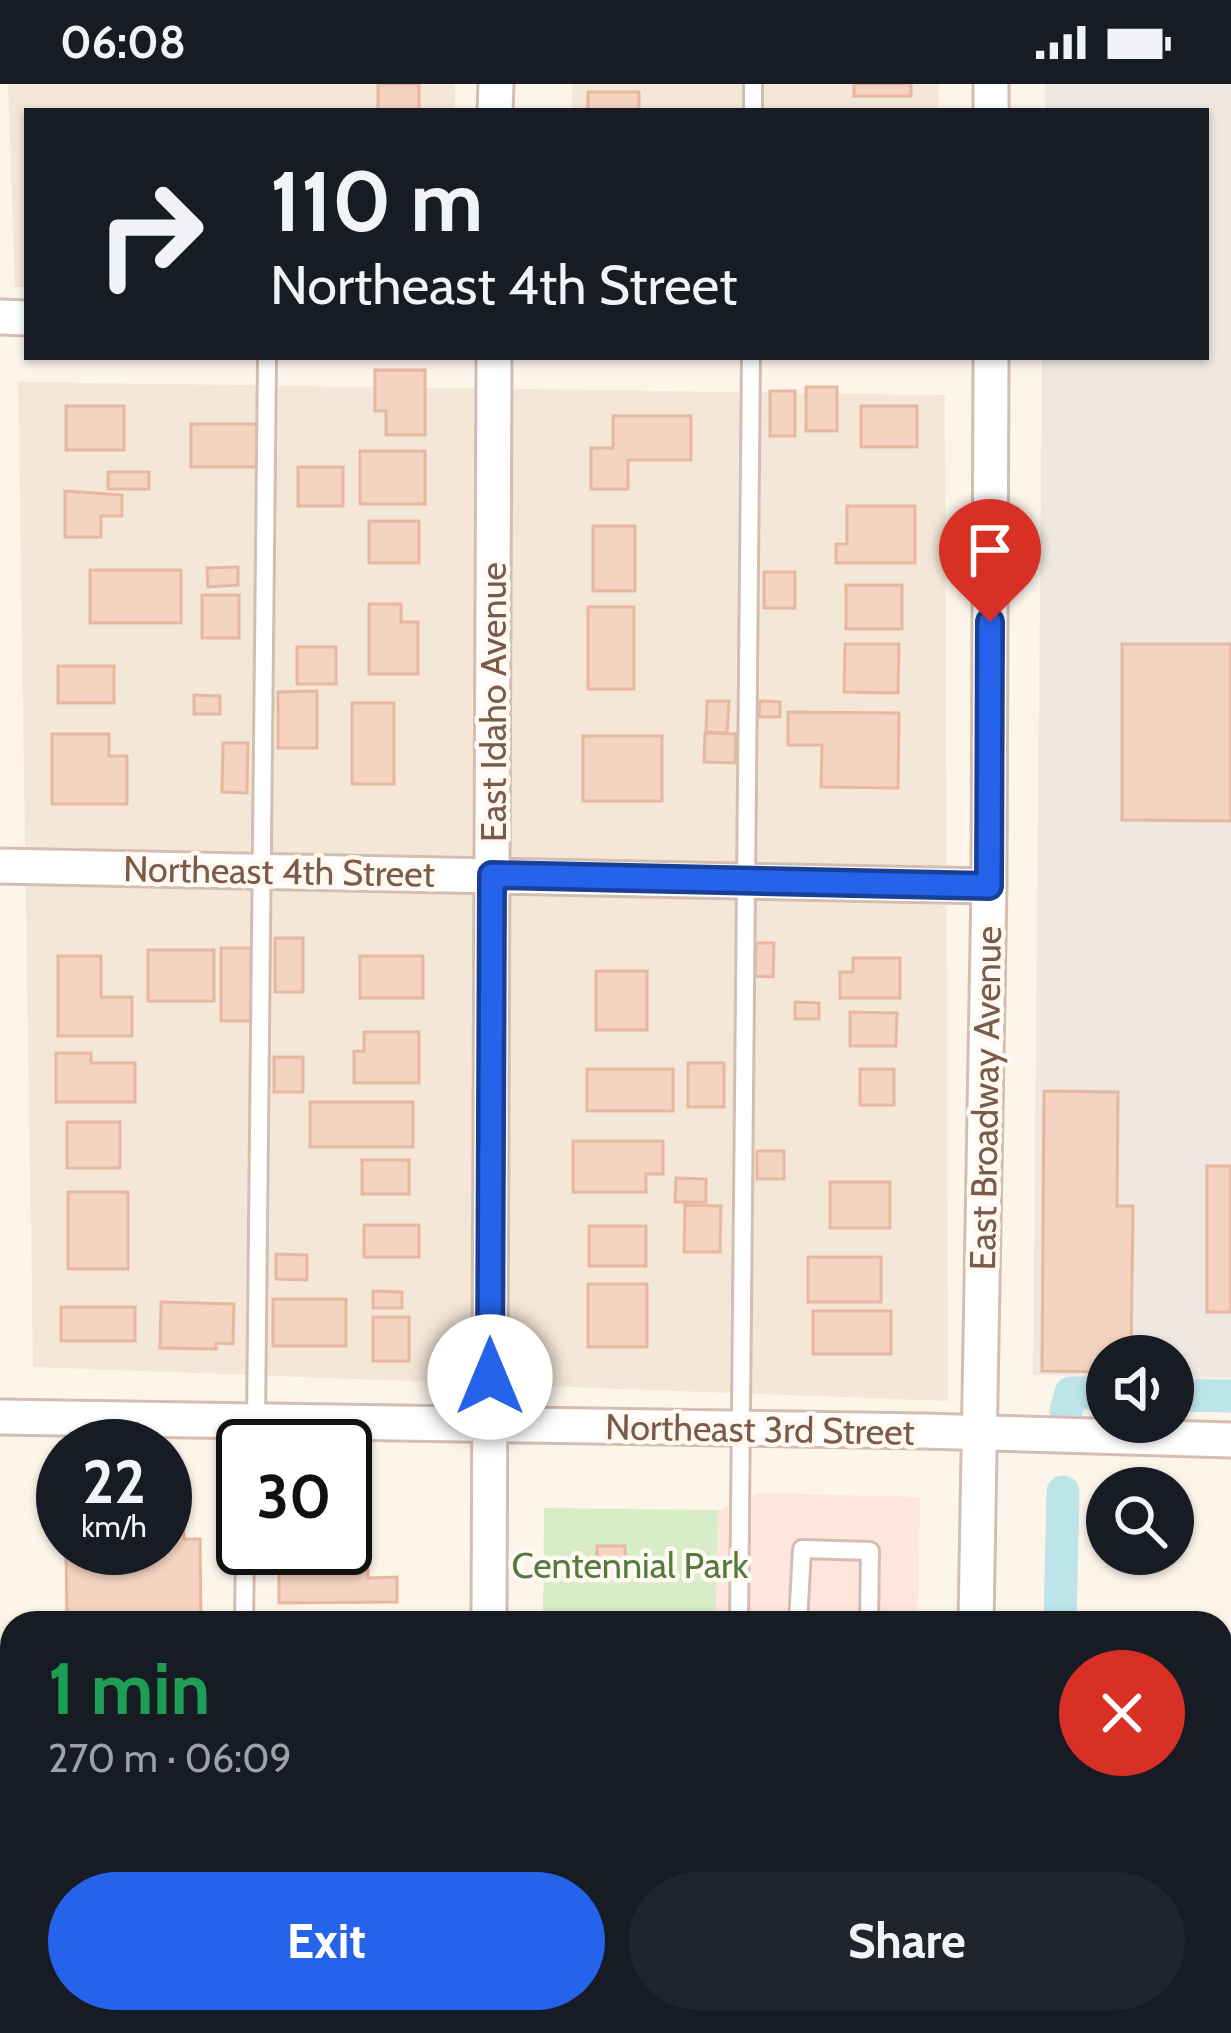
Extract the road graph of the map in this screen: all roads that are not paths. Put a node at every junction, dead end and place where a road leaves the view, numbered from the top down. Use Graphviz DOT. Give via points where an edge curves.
graph roads {
  1 [pos="267,360"];
  2 [pos="494,360"];
  3 [pos="751,360"];
  4 [pos="991,360"];
  5 [pos="0,866"];
  6 [pos="262,871"];
  7 [pos="492,875"];
  8 [pos="746,880"];
  9 [pos="989,886"];
  10 [pos="0,1417"];
  11 [pos="254,1419"];
  12 [pos="489,1424"];
  13 [pos="741,1428"];
  14 [pos="372,1429"];
  15 [pos="216,1431"];
  16 [pos="980,1432"];
  17 [pos="1231,1440"];
  18 [pos="245,1575"];
  19 [pos="244,1611"];
  20 [pos="489,1611"];
  21 [pos="739,1611"];
  22 [pos="799,1611"];
  23 [pos="869,1611"];
  24 [pos="976,1611"];
  1 -- 6 [label="lane"];
  2 -- 7 [label="street, East Idaho Avenue"];
  3 -- 8 [label="lane"];
  4 -- 9 [label="street, East Broadway Avenue"];
  5 -- 6 [label="street, Northeast 4th Street"];
  6 -- 7 [label="street, Northeast 4th Street"];
  6 -- 11 [label="lane"];
  7 -- 8 [label="street, Northeast 4th Street"];
  7 -- 12 [label="street, East Idaho Avenue"];
  8 -- 9 [label="street, Northeast 4th Street"];
  8 -- 13 [label="lane"];
  9 -- 16 [label="street, East Broadway Avenue"];
  10 -- 15 [label="street, Northeast 3rd Street"];
  12 -- 13 [label="street, Northeast 3rd Street"];
  12 -- 14 [label="street, Northeast 3rd Street"];
  12 -- 20 [label="street, East Idaho Avenue"];
  13 -- 16 [label="street, Northeast 3rd Street"];
  13 -- 21 [label="lane"];
  16 -- 17 [label="street, Northeast 3rd Street"];
  16 -- 24 [label="street, East Broadway Avenue"];
  18 -- 19 [label="lane"];
  22 -- 23 [label="lane" via="802,1549 870,1551"];
}
